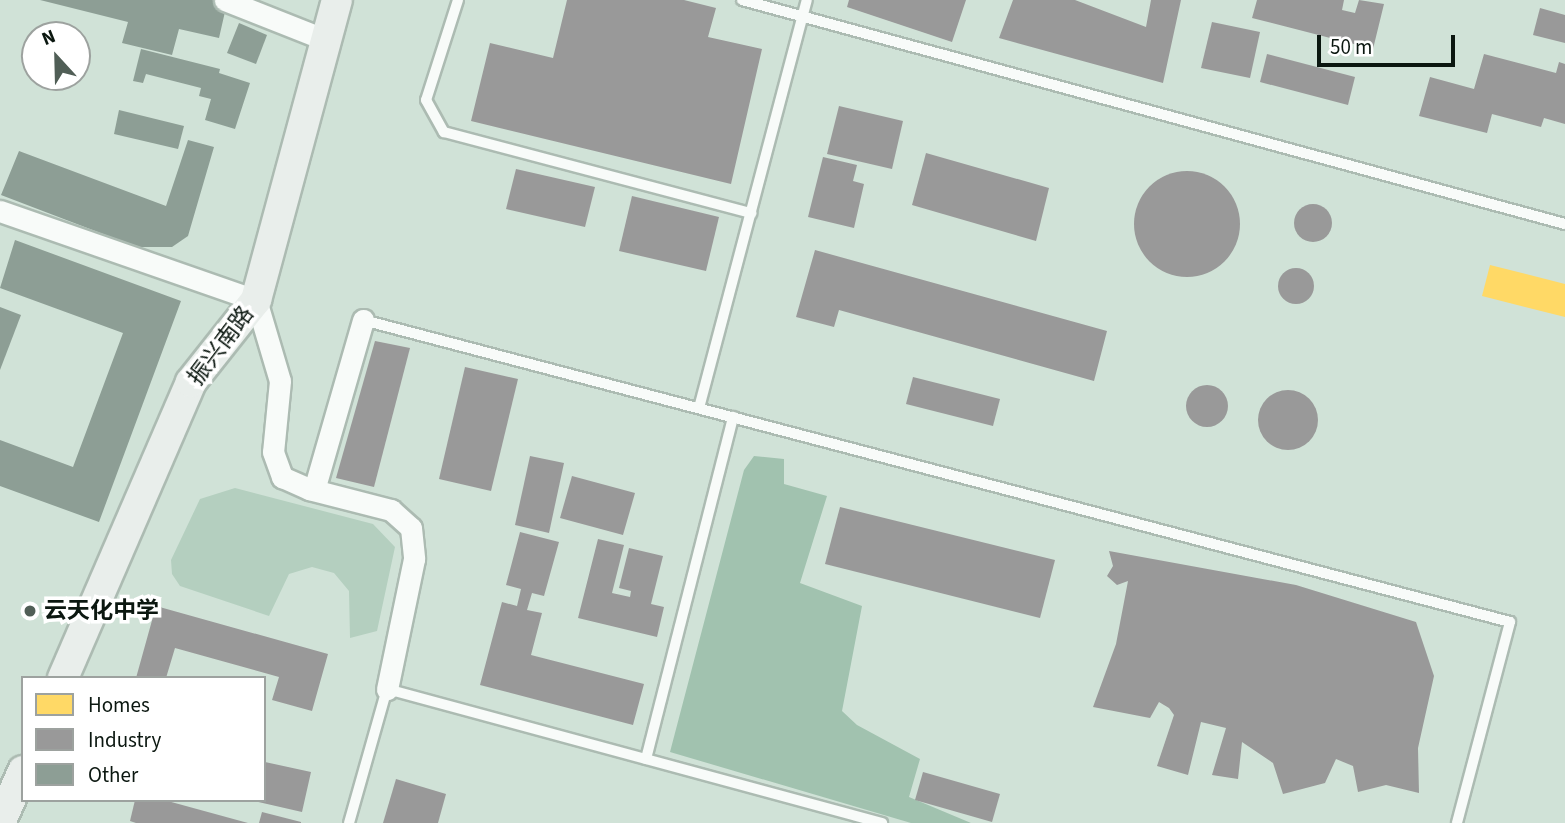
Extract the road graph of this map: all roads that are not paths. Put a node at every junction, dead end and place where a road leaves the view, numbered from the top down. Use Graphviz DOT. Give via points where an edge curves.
graph roads {
  1 [pos="225,0"];
  2 [pos="337,0"];
  3 [pos="458,0"];
  4 [pos="742,0"];
  5 [pos="807,0"];
  6 [pos="803,15"];
  7 [pos="326,40"];
  8 [pos="0,211"];
  9 [pos="751,212"];
  10 [pos="1565,224"];
  11 [pos="256,300"];
  12 [pos="363,320"];
  13 [pos="699,408"];
  14 [pos="733,417"];
  15 [pos="314,490"];
  16 [pos="64,676"];
  17 [pos="387,689"];
  18 [pos="646,759"];
  19 [pos="21,776"];
  20 [pos="1,823"];
  21 [pos="349,823"];
  22 [pos="882,823"];
  23 [pos="1457,823"];
  1 -- 7 [label="street"];
  2 -- 7 [label="main road, 振兴南路"];
  3 -- 9 [label="lane" via="426,100 444,132"];
  4 -- 6 [label="lane"];
  5 -- 6 [label="lane"];
  6 -- 9 [label="lane"];
  6 -- 10 [label="lane"];
  7 -- 11 [label="main road, 振兴南路"];
  8 -- 11 [label="street"];
  9 -- 13 [label="lane"];
  11 -- 15 [label="street" via="280,381 273,452 282,477"];
  11 -- 16 [label="main road, 振兴南路" via="191,382"];
  12 -- 13 [label="lane"];
  12 -- 15 [label="street"];
  13 -- 14 [label="lane"];
  14 -- 18 [label="lane"];
  14 -- 23 [label="lane" via="1510,622"];
  15 -- 17 [label="street" via="391,510 411,528 414,559"];
  17 -- 18 [label="lane"];
  17 -- 21 [label="lane"];
  18 -- 22 [label="lane"];
  19 -- 20 [label="main road"];
}
